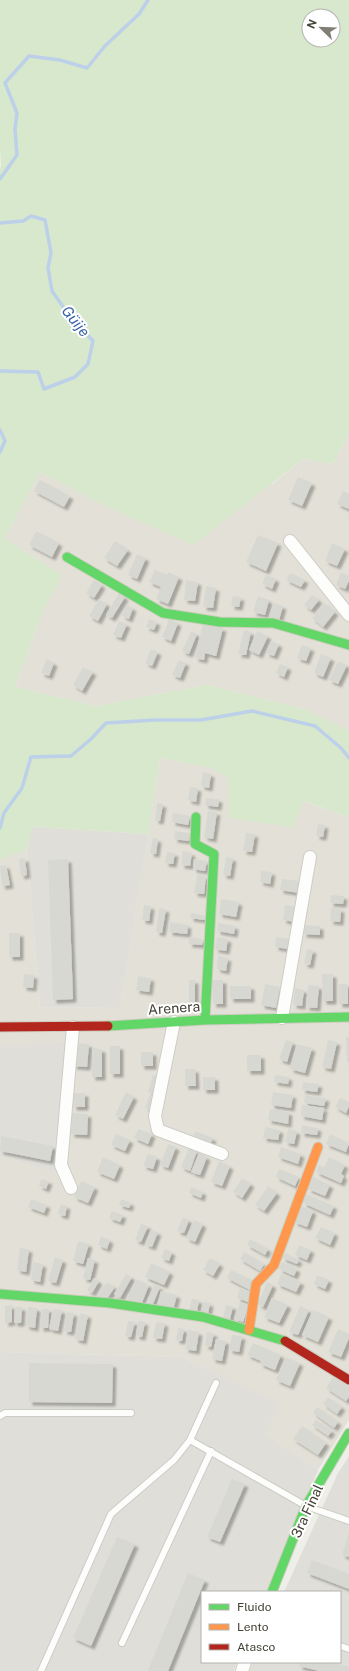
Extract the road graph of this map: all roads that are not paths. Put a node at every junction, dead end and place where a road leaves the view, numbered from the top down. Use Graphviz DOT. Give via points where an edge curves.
graph roads {
  1 [pos="290,541"];
  2 [pos="67,557"];
  3 [pos="349,615"];
  4 [pos="349,645"];
  5 [pos="196,817"];
  6 [pos="310,857"];
  7 [pos="349,1017"];
  8 [pos="282,1018"];
  9 [pos="205,1020"];
  10 [pos="174,1022"];
  11 [pos="0,1027"];
  12 [pos="73,1027"];
  13 [pos="318,1147"];
  14 [pos="222,1154"];
  15 [pos="71,1188"];
  16 [pos="0,1294"];
  17 [pos="249,1330"];
  18 [pos="349,1380"];
  19 [pos="216,1383"];
  20 [pos="131,1413"];
  21 [pos="0,1416"];
  22 [pos="349,1433"];
  23 [pos="190,1440"];
  24 [pos="211,1451"];
  25 [pos="306,1506"];
  26 [pos="349,1521"];
  27 [pos="272,1591"];
  28 [pos="122,1643"];
  29 [pos="41,1671"];
  1 -- 3 [label="street"];
  2 -- 4 [label="street" via="163,613 220,622 273,623"];
  5 -- 9 [label="street" via="196,844 214,854"];
  6 -- 8 [label="street"];
  7 -- 8 [label="street, Arenera"];
  8 -- 9 [label="street, Arenera"];
  9 -- 10 [label="street, Arenera"];
  10 -- 12 [label="street, Arenera"];
  10 -- 14 [label="street" via="155,1116 158,1130"];
  11 -- 12 [label="street, Arenera"];
  12 -- 15 [label="street" via="60,1164"];
  13 -- 17 [label="street" via="274,1265 256,1284"];
  16 -- 17 [label="street" via="118,1304 204,1318"];
  17 -- 18 [label="street" via="284,1340"];
  19 -- 23 [label="lane"];
  20 -- 21 [label="lane" via="5,1413"];
  22 -- 25 [label="street, 3ra Final"];
  23 -- 24 [label="lane"];
  23 -- 29 [label="lane" via="174,1460 111,1514"];
  24 -- 25 [label="lane"];
  24 -- 28 [label="lane"];
  25 -- 26 [label="lane"];
  25 -- 27 [label="street, 3ra Final"];
}
